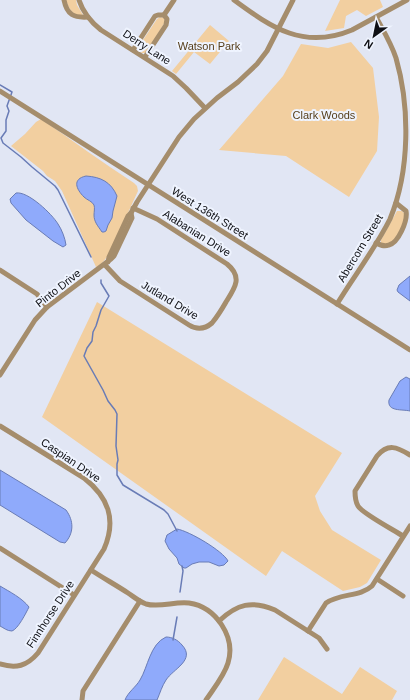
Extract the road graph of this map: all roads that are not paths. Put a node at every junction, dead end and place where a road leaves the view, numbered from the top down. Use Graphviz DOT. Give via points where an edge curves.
graph roads {
  1 [pos="64,0"];
  2 [pos="174,0"];
  3 [pos="234,0"];
  4 [pos="292,0"];
  5 [pos="407,0"];
  6 [pos="79,1"];
  7 [pos="164,15"];
  8 [pos="376,16"];
  9 [pos="88,17"];
  10 [pos="278,29"];
  11 [pos="133,50"];
  12 [pos="145,58"];
  13 [pos="0,91"];
  14 [pos="205,108"];
  15 [pos="409,153"];
  16 [pos="147,185"];
  17 [pos="396,203"];
  18 [pos="132,211"];
  19 [pos="376,243"];
  20 [pos="106,263"];
  21 [pos="0,270"];
  22 [pos="337,304"];
  23 [pos="224,305"];
  24 [pos="47,307"];
  25 [pos="410,350"];
  26 [pos="0,375"];
  27 [pos="0,426"];
  28 [pos="410,455"];
  29 [pos="410,526"];
  30 [pos="403,536"];
  31 [pos="0,548"];
  32 [pos="91,570"];
  33 [pos="377,579"];
  34 [pos="74,595"];
  35 [pos="402,596"];
  36 [pos="140,601"];
  37 [pos="219,621"];
  38 [pos="308,631"];
  39 [pos="327,649"];
  40 [pos="0,664"];
  41 [pos="82,700"];
  42 [pos="206,700"];
  1 -- 9 [label="street" via="73,15 78,18"];
  2 -- 7 [label="street"];
  3 -- 10 [label="street"];
  4 -- 10 [label="street, Pinto Drive"];
  5 -- 8 [label="street"];
  6 -- 9 [label="street, Derry Lane"];
  7 -- 11 [label="street" via="156,16"];
  7 -- 12 [label="street" via="167,19 166,25"];
  8 -- 10 [label="street" via="344,33 325,37 290,34"];
  8 -- 15 [label="street, Abercorn Street" via="399,67 407,118"];
  9 -- 11 [label="street, Derry Lane" via="101,30"];
  10 -- 14 [label="street, Pinto Drive" via="257,64"];
  11 -- 12 [label="street, Derry Lane"];
  12 -- 14 [label="street, Derry Lane" via="179,81"];
  13 -- 16 [label="street, West 136th Street"];
  14 -- 16 [label="street, Pinto Drive" via="179,137"];
  15 -- 17 [label="street, Abercorn Street"];
  16 -- 18 [label="street, Pinto Drive"];
  16 -- 22 [label="street, West 136th Street"];
  17 -- 19 [label="street, Abercorn Street"];
  17 -- 19 [label="street" via="407,214 402,230 392,244 386,246"];
  18 -- 20 [label="street, Pinto Drive" via="132,218 112,260"];
  18 -- 23 [label="street, Alabanian Drive" via="157,220 234,269 236,286"];
  19 -- 22 [label="street, Abercorn Street"];
  20 -- 23 [label="street, Jutland Drive" via="120,281 193,327 200,329 210,325"];
  20 -- 24 [label="street, Pinto Drive"];
  21 -- 24 [label="street" via="37,294"];
  22 -- 25 [label="street, West 136th Street"];
  24 -- 26 [label="street, Pinto Drive" via="35,320"];
  27 -- 32 [label="street, Caspian Drive" via="84,478 102,496 110,517 108,541"];
  28 -- 30 [label="street" via="402,449 384,449 355,490 357,504 362,511"];
  29 -- 30 [label="street"];
  30 -- 33 [label="street"];
  31 -- 34 [label="street"];
  32 -- 34 [label="street, Finnhorse Drive"];
  32 -- 36 [label="street"];
  33 -- 35 [label="street"];
  33 -- 38 [label="street" via="363,592 336,597 326,603"];
  34 -- 40 [label="street, Finnhorse Drive" via="38,653 29,662 23,665"];
  36 -- 37 [label="street" via="146,604 192,604 206,610"];
  36 -- 41 [label="street" via="83,691"];
  37 -- 38 [label="street" via="240,606 254,604 267,606"];
  37 -- 42 [label="street" via="229,642 228,665"];
  38 -- 39 [label="street" via="319,638"];
}
